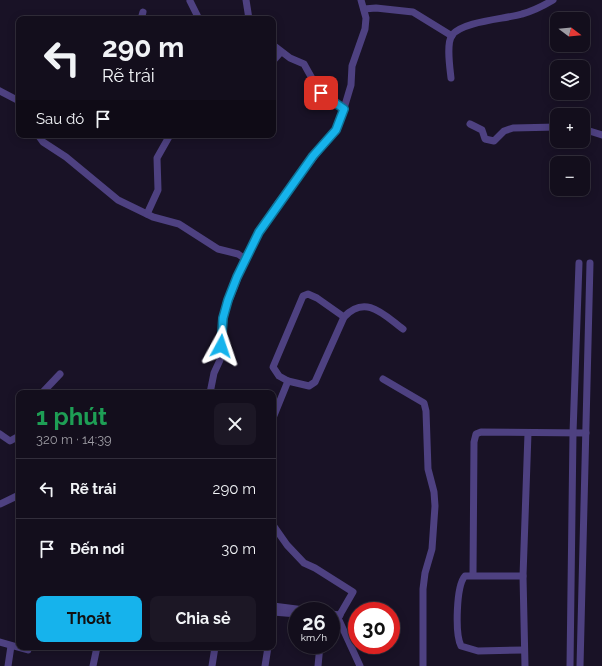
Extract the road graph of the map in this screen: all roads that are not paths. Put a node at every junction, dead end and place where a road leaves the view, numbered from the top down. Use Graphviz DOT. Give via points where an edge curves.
graph roads {
  1 [pos="246,0"];
  2 [pos="361,0"];
  3 [pos="553,0"];
  4 [pos="190,1"];
  5 [pos="364,9"];
  6 [pos="197,16"];
  7 [pos="248,16"];
  8 [pos="452,36"];
  9 [pos="276,48"];
  10 [pos="281,52"];
  11 [pos="276,58"];
  12 [pos="451,78"];
  13 [pos="0,91"];
  14 [pos="16,99"];
  15 [pos="344,109"];
  16 [pos="470,124"];
  17 [pos="550,127"];
  18 [pos="590,131"];
  19 [pos="602,135"];
  20 [pos="40,138"];
  21 [pos="168,138"];
  22 [pos="147,214"];
  23 [pos="245,259"];
  24 [pos="579,263"];
  25 [pos="590,263"];
  26 [pos="576,316"];
  27 [pos="344,317"];
  28 [pos="588,317"];
  29 [pos="403,329"];
  30 [pos="60,374"];
  31 [pos="383,380"];
  32 [pos="288,381"];
  33 [pos="45,390"];
  34 [pos="211,390"];
  35 [pos="276,411"];
  36 [pos="528,433"];
  37 [pos="573,433"];
  38 [pos="586,433"];
  39 [pos="0,434"];
  40 [pos="16,439"];
  41 [pos="16,496"];
  42 [pos="0,504"];
  43 [pos="276,529"];
  44 [pos="571,572"];
  45 [pos="582,572"];
  46 [pos="473,575"];
  47 [pos="523,576"];
  48 [pos="276,606"];
  49 [pos="288,608"];
  50 [pos="276,611"];
  51 [pos="340,611"];
  52 [pos="288,613"];
  53 [pos="340,625"];
  54 [pos="0,642"];
  55 [pos="11,646"];
  56 [pos="16,647"];
  57 [pos="96,650"];
  58 [pos="214,650"];
  59 [pos="268,650"];
  60 [pos="524,650"];
  61 [pos="319,654"];
  62 [pos="8,666"];
  63 [pos="93,666"];
  64 [pos="212,666"];
  65 [pos="265,666"];
  66 [pos="318,666"];
  67 [pos="360,666"];
  68 [pos="423,666"];
  69 [pos="524,666"];
  70 [pos="570,666"];
  71 [pos="580,666"];
  1 -- 7 [label="street"];
  2 -- 5 [label="street"];
  3 -- 8 [label="street" via="522,14 478,23"];
  4 -- 6 [label="street"];
  5 -- 8 [label="street" via="413,12"];
  5 -- 15 [label="street" via="365,30 352,66 351,85"];
  8 -- 12 [label="street" via="449,61"];
  9 -- 10 [label="street"];
  10 -- 11 [label="street"];
  10 -- 15 [label="street" via="304,64 319,91"];
  13 -- 14 [label="street"];
  15 -- 23 [label="street" via="336,130 278,203"];
  16 -- 17 [label="street" via="482,130 485,139 494,141 504,131 513,128"];
  18 -- 19 [label="street"];
  20 -- 22 [label="street" via="105,191"];
  21 -- 22 [label="street" via="157,158 158,190"];
  22 -- 23 [label="street" via="179,224 218,249 238,254"];
  23 -- 34 [label="street" via="224,314 220,360"];
  24 -- 26 [label="street"];
  25 -- 28 [label="street"];
  26 -- 28 [label="street"];
  26 -- 37 [label="street"];
  27 -- 29 [label="street" via="364,306 371,307"];
  27 -- 32 [label="street" via="315,382 309,386"];
  27 -- 32 [label="street" via="317,298 308,294 303,296 273,366 279,376"];
  28 -- 38 [label="street"];
  30 -- 33 [label="street"];
  31 -- 68 [label="street" via="424,402 426,411 428,469 435,506 432,549 423,589"];
  32 -- 35 [label="street"];
  36 -- 37 [label="street"];
  36 -- 46 [label="street" via="481,432 474,437"];
  36 -- 47 [label="street"];
  37 -- 38 [label="street"];
  37 -- 44 [label="street"];
  38 -- 45 [label="street"];
  39 -- 40 [label="street" via="10,441"];
  41 -- 42 [label="street"];
  43 -- 51 [label="street" via="304,563 353,592"];
  44 -- 45 [label="street"];
  44 -- 70 [label="street"];
  45 -- 71 [label="street"];
  46 -- 47 [label="street"];
  46 -- 60 [label="street" via="465,576 461,580 458,640 462,646 478,651"];
  47 -- 60 [label="street"];
  48 -- 49 [label="street"];
  50 -- 52 [label="street"];
  53 -- 67 [label="street"];
  54 -- 55 [label="street"];
  55 -- 56 [label="street"];
  55 -- 62 [label="street"];
  57 -- 63 [label="street"];
  58 -- 64 [label="street"];
  59 -- 65 [label="street"];
  60 -- 69 [label="street"];
  61 -- 66 [label="street"];
}
